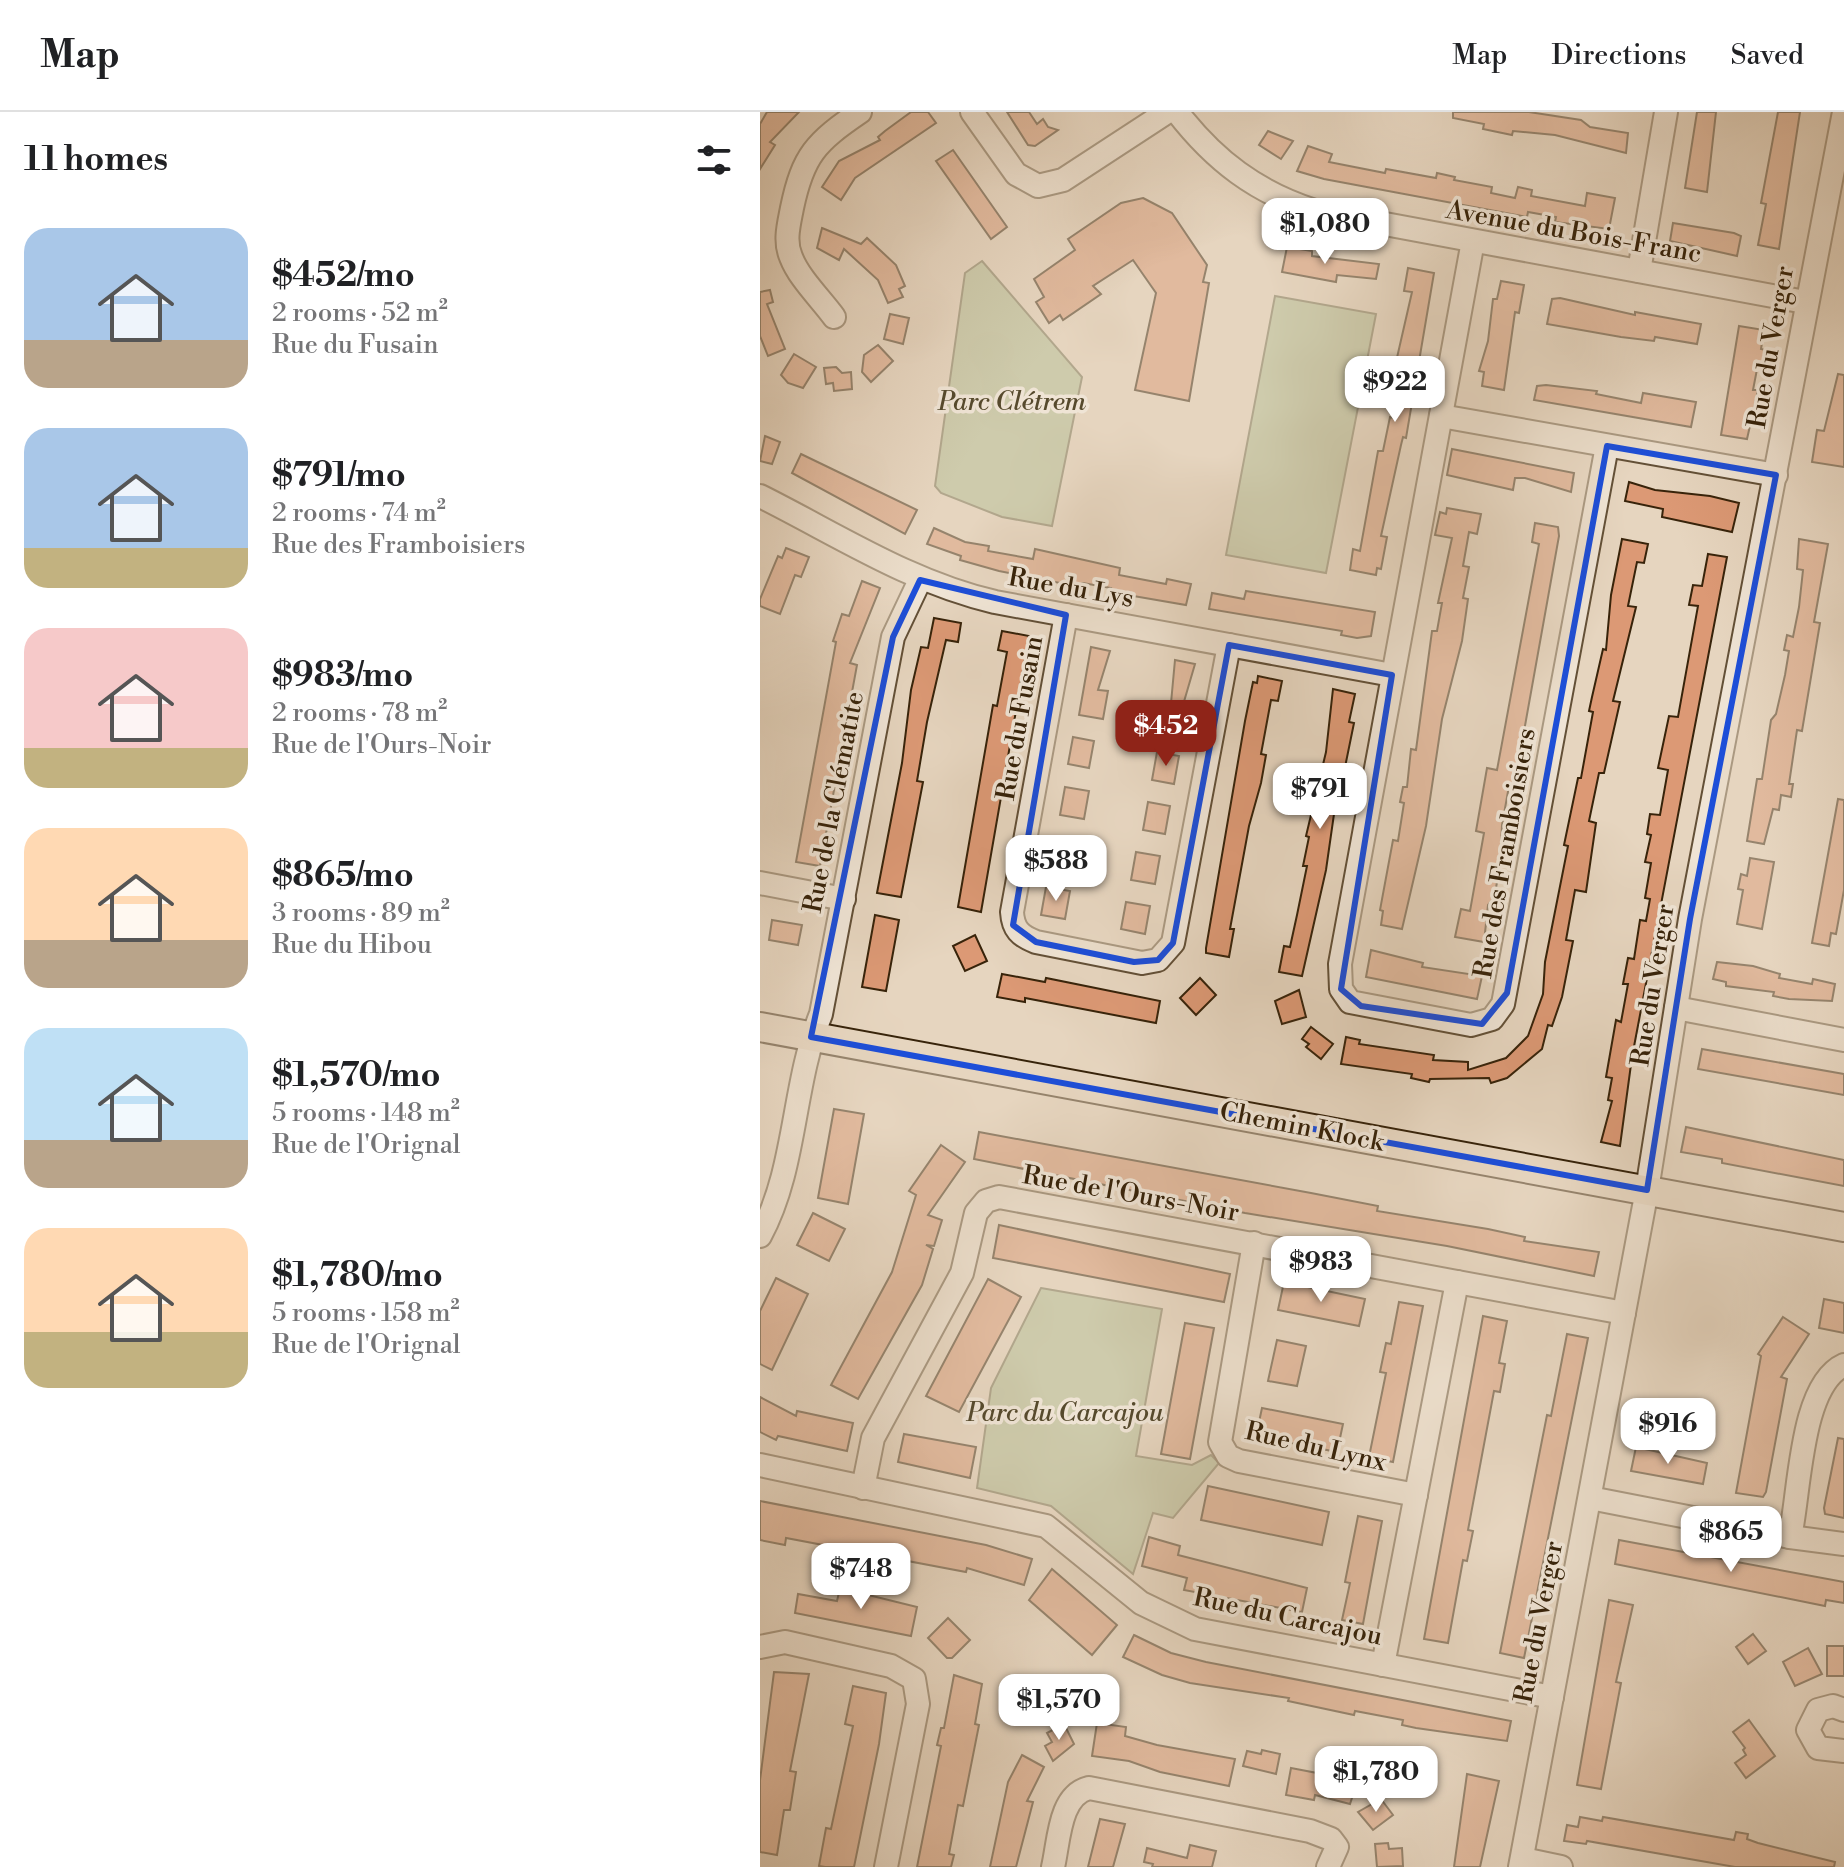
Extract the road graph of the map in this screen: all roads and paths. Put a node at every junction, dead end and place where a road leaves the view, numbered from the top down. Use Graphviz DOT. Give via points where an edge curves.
graph roads {
  1 [pos="860,112"];
  2 [pos="972,112"];
  3 [pos="1167,112"];
  4 [pos="1177,112"];
  5 [pos="1666,112"];
  6 [pos="1844,112"];
  7 [pos="1473,241"];
  8 [pos="1639,271"];
  9 [pos="1805,302"];
  10 [pos="834,317"];
  11 [pos="1441,416"];
  12 [pos="1607,446"];
  13 [pos="1776,475"];
  14 [pos="762,504"];
  15 [pos="920,580"];
  16 [pos="1066,615"];
  17 [pos="1229,645"];
  18 [pos="1392,675"];
  19 [pos="760,883"];
  20 [pos="844,899"];
  21 [pos="1676,1008"];
  22 [pos="760,1027"];
  23 [pos="811,1037"];
  24 [pos="1844,1040"];
  25 [pos="1647,1190"];
  26 [pos="1844,1227"];
  27 [pos="760,1236"];
  28 [pos="1254,1243"];
  29 [pos="1457,1282"];
  30 [pos="1624,1313"];
  31 [pos="1844,1365"];
  32 [pos="760,1465"];
  33 [pos="863,1488"];
  34 [pos="1416,1495"];
  35 [pos="1590,1498"];
  36 [pos="1790,1537"];
  37 [pos="1844,1544"];
  38 [pos="760,1647"];
  39 [pos="1383,1665"];
  40 [pos="1552,1697"];
  41 [pos="1844,1710"];
  42 [pos="1844,1751"];
  43 [pos="1522,1863"];
  44 [pos="886,1867"];
  45 [pos="1053,1867"];
  46 [pos="1328,1867"];
  47 [pos="1561,1867"];
  1 -- 10 [label="street" via="825,136 806,159 788,232 792,261"];
  2 -- 3 [label="street" via="1016,174 1038,186 1063,180"];
  4 -- 7 [label="street, Avenue du Bois-Franc" via="1225,165 1275,197 1353,220"];
  5 -- 8 [label="street"];
  6 -- 9 [label="street, Rue du Verger"];
  7 -- 8 [label="street, Avenue du Bois-Franc"];
  7 -- 11 [label="street, Rue des Framboisiers"];
  8 -- 9 [label="street, Avenue du Bois-Franc"];
  9 -- 13 [label="street, Rue du Verger"];
  11 -- 12 [label="street"];
  11 -- 18 [label="street, Rue des Framboisiers"];
  12 -- 13 [label="street"];
  12 -- 18 [label="street, Rue des Framboisiers" via="1510,981 1503,1004 1482,1024 1361,1006 1350,1002 1341,989 1340,964"];
  13 -- 21 [label="street, Rue du Verger"];
  14 -- 15 [label="street, Rue du Lys"];
  15 -- 16 [label="street, Rue du Lys" via="971,597"];
  15 -- 20 [label="street, Rue de la Clématite" via="893,637"];
  16 -- 17 [label="street, Rue du Lys"];
  16 -- 17 [label="street, Rue du Fusain" via="1013,925 1036,942 1142,963 1158,960 1173,943"];
  17 -- 18 [label="street, Rue du Lys"];
  19 -- 20 [label="street"];
  20 -- 23 [label="street, Rue de la Clématite" via="821,1014"];
  21 -- 24 [label="street"];
  21 -- 25 [label="street, Rue du Verger"];
  22 -- 23 [label="main road, Chemin Klock"];
  23 -- 25 [label="main road, Chemin Klock"];
  23 -- 27 [label="street, Rue de la Clématite" via="775,1206"];
  25 -- 26 [label="main road, Chemin Klock"];
  25 -- 30 [label="street, Rue du Verger"];
  28 -- 29 [label="street, Rue de l'Ours-Noir"];
  28 -- 33 [label="street, Rue de l'Ours-Noir" via="999,1197 986,1201 976,1213 962,1273 873,1438"];
  28 -- 34 [label="street, Rue du Lynx" via="1220,1442 1228,1456"];
  29 -- 30 [label="street, Rue de l'Ours-Noir"];
  29 -- 34 [label="street"];
  30 -- 35 [label="street, Rue du Verger"];
  31 -- 36 [label="street" via="1832,1370 1818,1388"];
  32 -- 33 [label="street, Rue du Carcajou"];
  33 -- 39 [label="street, Rue du Carcajou" via="1046,1526 1141,1603 1195,1629"];
  34 -- 39 [label="street"];
  35 -- 36 [label="street"];
  35 -- 40 [label="street, Rue du Verger"];
  36 -- 37 [label="street"];
  38 -- 44 [label="street" via="785,1642 891,1666 914,1679 918,1704"];
  39 -- 40 [label="street, Rue du Carcajou"];
  40 -- 43 [label="street, Rue du Verger"];
  41 -- 42 [label="street" via="1818,1710 1808,1730 1818,1748"];
  43 -- 47 [label="street"];
  45 -- 46 [label="street" via="1068,1804 1089,1788 1310,1831 1337,1847"];
}
